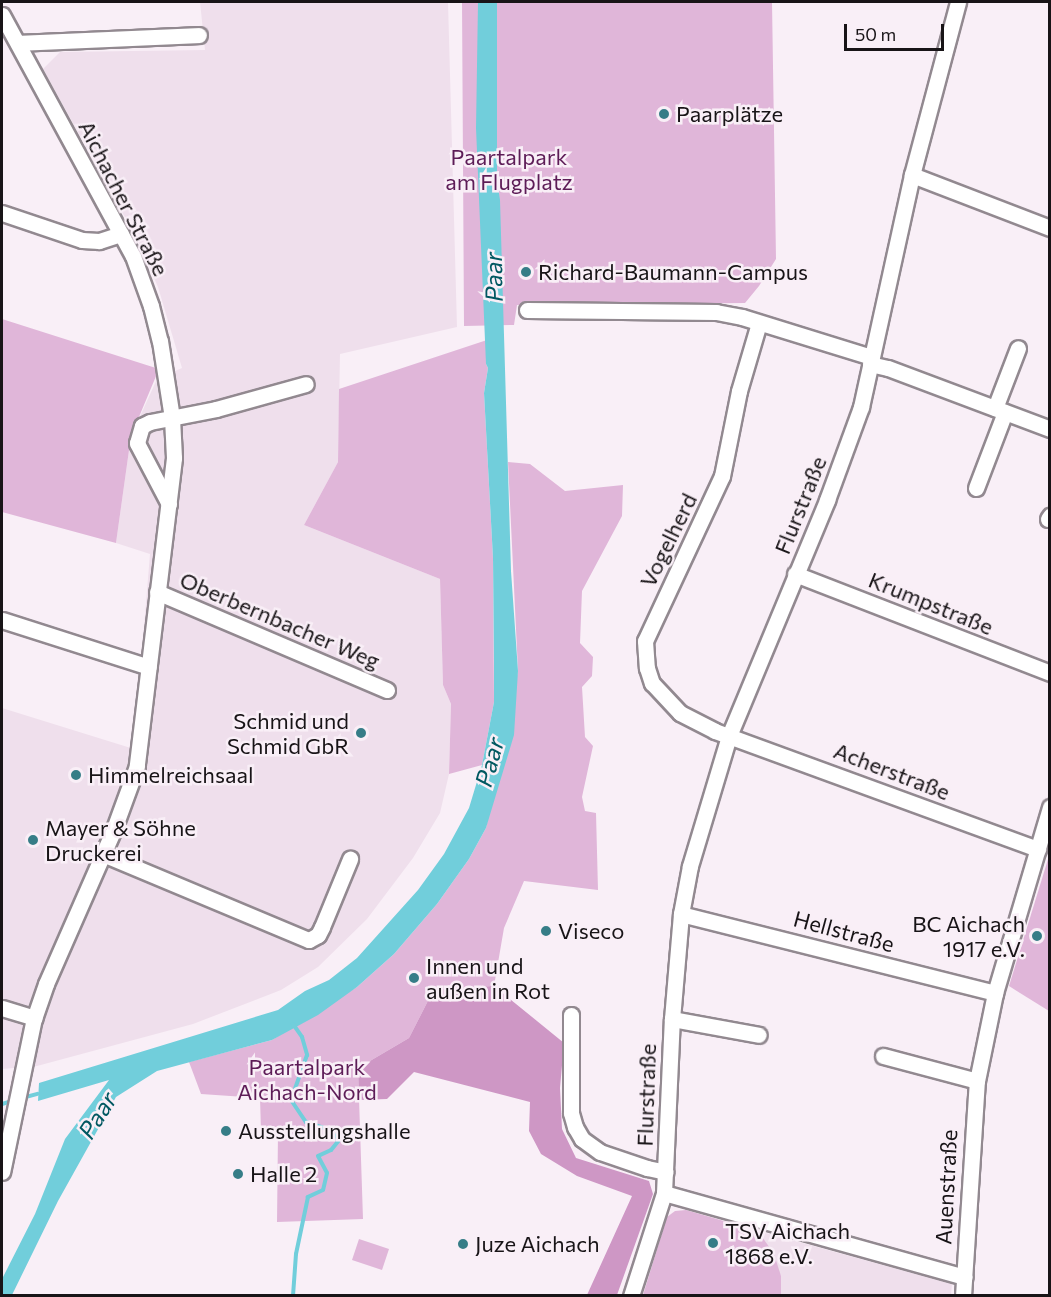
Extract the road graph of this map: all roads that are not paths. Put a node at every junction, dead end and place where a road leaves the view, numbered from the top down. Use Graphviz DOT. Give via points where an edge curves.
graph roads {
  1 [pos="958,2"];
  2 [pos="2,15"];
  3 [pos="199,35"];
  4 [pos="18,43"];
  5 [pos="912,176"];
  6 [pos="2,213"];
  7 [pos="1050,228"];
  8 [pos="121,234"];
  9 [pos="527,310"];
  10 [pos="759,323"];
  11 [pos="1018,348"];
  12 [pos="871,360"];
  13 [pos="306,384"];
  14 [pos="1000,410"];
  15 [pos="172,418"];
  16 [pos="1050,429"];
  17 [pos="976,488"];
  18 [pos="169,504"];
  19 [pos="795,574"];
  20 [pos="157,592"];
  21 [pos="2,620"];
  22 [pos="149,667"];
  23 [pos="1050,673"];
  24 [pos="387,690"];
  25 [pos="729,736"];
  26 [pos="1050,807"];
  27 [pos="1038,849"];
  28 [pos="103,854"];
  29 [pos="350,859"];
  30 [pos="681,914"];
  31 [pos="995,993"];
  32 [pos="2,1008"];
  33 [pos="571,1015"];
  34 [pos="34,1018"];
  35 [pos="672,1019"];
  36 [pos="759,1035"];
  37 [pos="883,1056"];
  38 [pos="977,1081"];
  39 [pos="2,1172"];
  40 [pos="666,1172"];
  41 [pos="664,1193"];
  42 [pos="964,1277"];
  43 [pos="631,1296"];
  44 [pos="963,1296"];
  1 -- 5 [label="street, Flurstraße"];
  2 -- 4 [label="street, Aichacher Straße"];
  3 -- 4 [label="street"];
  4 -- 8 [label="street, Aichacher Straße"];
  5 -- 7 [label="street"];
  5 -- 12 [label="street, Flurstraße"];
  6 -- 8 [label="street" via="82,240 99,241"];
  8 -- 15 [label="street, Aichacher Straße" via="151,306"];
  9 -- 10 [label="street" via="716,312"];
  10 -- 12 [label="street"];
  10 -- 25 [label="street, Vogelherd" via="740,386 722,476 645,641 647,668 663,697 680,713"];
  11 -- 14 [label="street"];
  12 -- 14 [label="street"];
  12 -- 19 [label="street, Flurstraße" via="850,440"];
  13 -- 15 [label="street"];
  14 -- 16 [label="street"];
  14 -- 17 [label="street"];
  15 -- 18 [label="street, Oberbernbacher Weg" via="174,458"];
  15 -- 18 [label="street" via="142,426 138,443"];
  18 -- 20 [label="street, Oberbernbacher Weg"];
  19 -- 23 [label="street, Krumpstraße"];
  19 -- 25 [label="street, Flurstraße"];
  20 -- 22 [label="street, Oberbernbacher Weg"];
  20 -- 24 [label="street, Oberbernbacher Weg"];
  21 -- 22 [label="street"];
  22 -- 28 [label="street, Oberbernbacher Weg" via="137,766"];
  25 -- 27 [label="street, Acherstraße"];
  25 -- 30 [label="street, Flurstraße" via="699,833"];
  26 -- 27 [label="street, Auenstraße"];
  27 -- 31 [label="street, Auenstraße"];
  28 -- 29 [label="street" via="309,940 318,935"];
  28 -- 34 [label="street, Oberbernbacher Weg"];
  30 -- 31 [label="street, Hellstraße"];
  30 -- 35 [label="street, Flurstraße"];
  31 -- 38 [label="street, Auenstraße"];
  32 -- 34 [label="street"];
  33 -- 40 [label="street, Flurstraße" via="572,1113 582,1139 600,1152"];
  34 -- 39 [label="street, Oberbernbacher Weg"];
  35 -- 36 [label="street, Flurstraße"];
  35 -- 40 [label="street, Flurstraße"];
  37 -- 38 [label="street"];
  38 -- 42 [label="street, Auenstraße"];
  40 -- 41 [label="street, Flurstraße"];
  41 -- 42 [label="street"];
  41 -- 43 [label="street, Flurstraße"];
  42 -- 44 [label="street, Auenstraße"];
}
